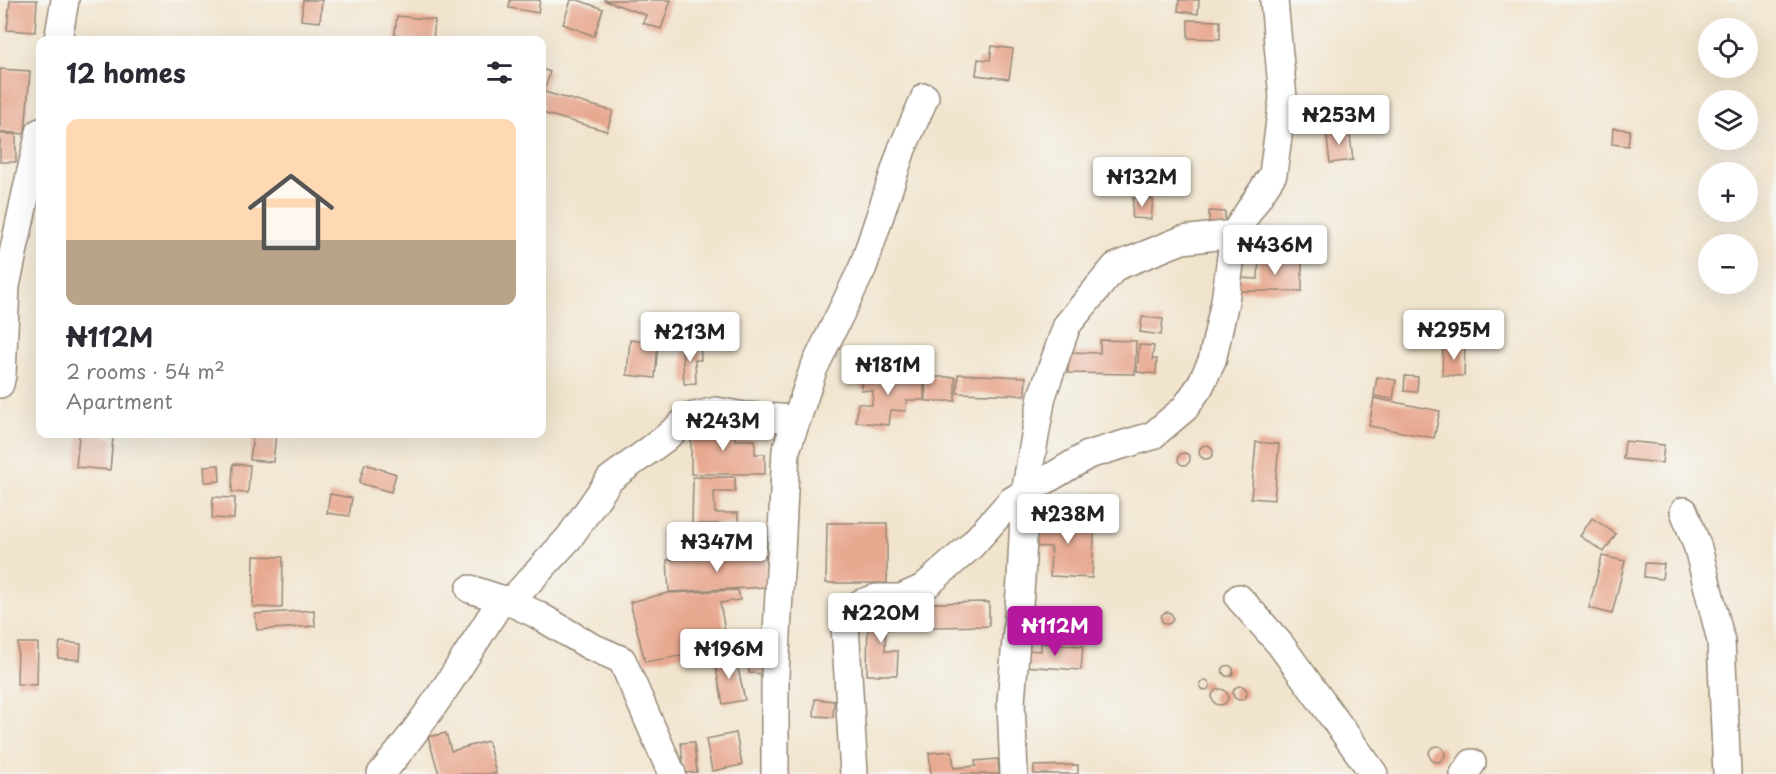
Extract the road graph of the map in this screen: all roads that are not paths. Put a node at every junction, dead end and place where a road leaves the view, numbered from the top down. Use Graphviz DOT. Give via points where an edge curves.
graph roads {
  1 [pos="65,0"];
  2 [pos="1274,0"];
  3 [pos="59,36"];
  4 [pos="925,97"];
  5 [pos="36,149"];
  6 [pos="1234,234"];
  7 [pos="0,384"];
  8 [pos="797,419"];
  9 [pos="1025,493"];
  10 [pos="1684,511"];
  11 [pos="470,589"];
  12 [pos="1239,598"];
  13 [pos="506,600"];
  14 [pos="381,774"];
  15 [pos="672,774"];
  16 [pos="775,774"];
  17 [pos="854,774"];
  18 [pos="1014,774"];
  19 [pos="1374,774"];
  20 [pos="1727,774"];
  1 -- 3 [label="street"];
  2 -- 6 [label="street" via="1283,98 1273,174"];
  4 -- 8 [label="street" via="902,149 863,267 813,370"];
  5 -- 7 [label="street" via="6,286"];
  6 -- 9 [label="street" via="1212,361 1185,408 1152,436 1088,455"];
  6 -- 9 [label="street" via="1182,240 1115,267 1067,325 1042,396"];
  8 -- 13 [label="street" via="716,411 690,417 610,479 569,538"];
  8 -- 16 [label="street" via="786,450 775,675"];
  9 -- 17 [label="street" via="1011,501 971,546 923,588 901,598 861,603 845,625"];
  9 -- 18 [label="street" via="1011,702"];
  10 -- 20 [label="street" via="1698,548 1721,641"];
  11 -- 13 [label="street"];
  12 -- 19 [label="street" via="1280,644"];
  13 -- 14 [label="street" via="409,741"];
  13 -- 15 [label="street" via="622,660"];
}
